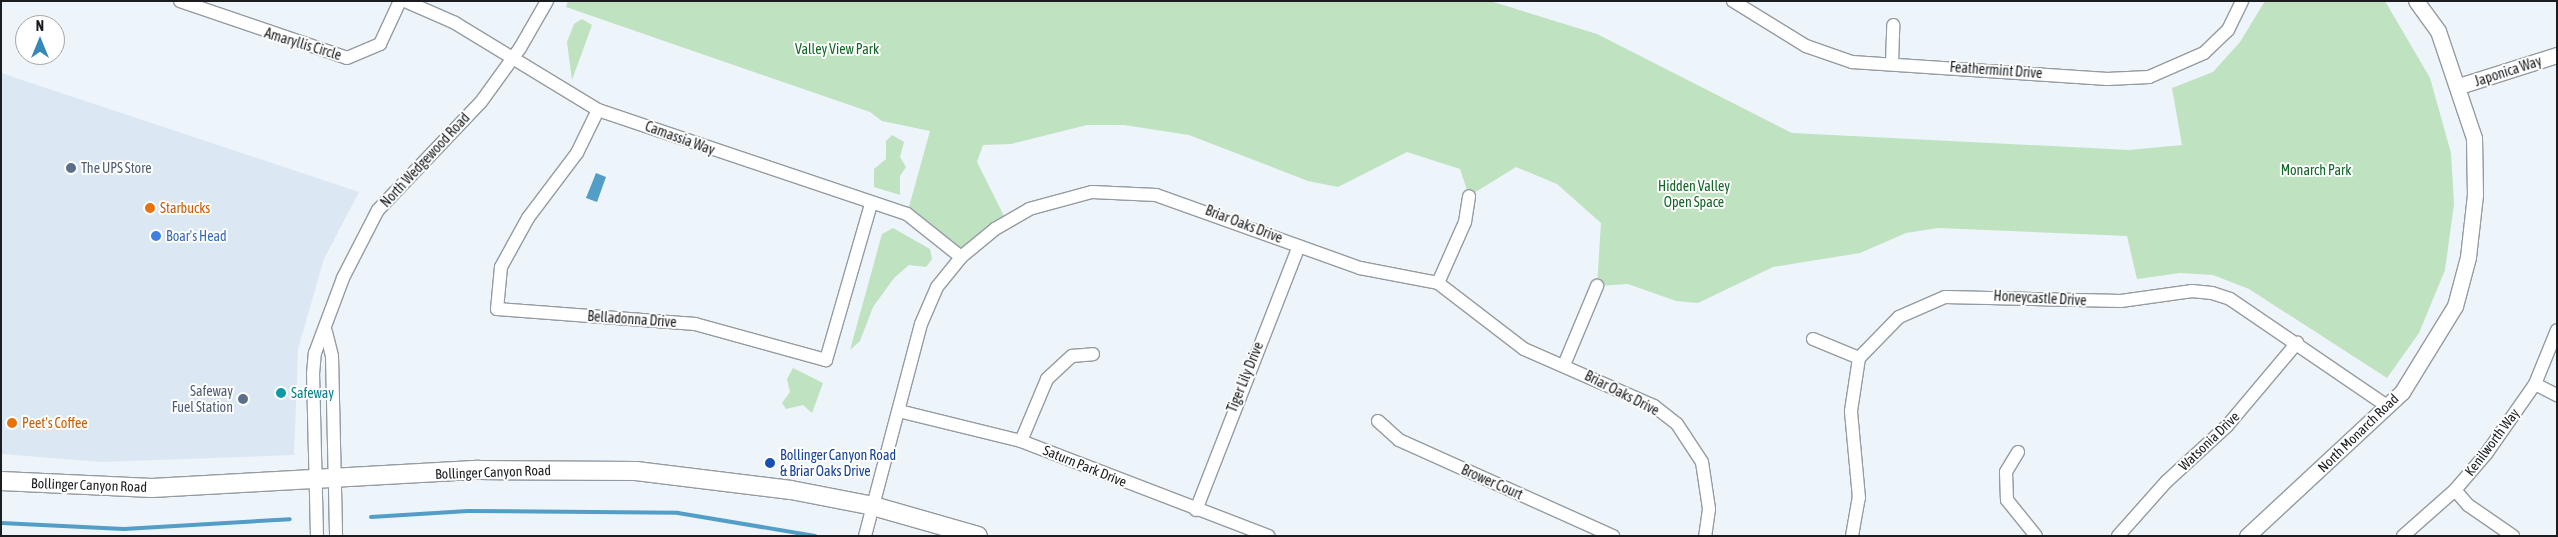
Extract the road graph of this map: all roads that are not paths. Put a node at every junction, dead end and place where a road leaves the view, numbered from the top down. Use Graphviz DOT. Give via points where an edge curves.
graph roads {
  1 [pos="180,1"];
  2 [pos="400,1"];
  3 [pos="405,1"];
  4 [pos="547,1"];
  5 [pos="1733,1"];
  6 [pos="2242,1"];
  7 [pos="2416,1"];
  8 [pos="1893,25"];
  9 [pos="2557,55"];
  10 [pos="513,60"];
  11 [pos="1892,63"];
  12 [pos="2459,86"];
  13 [pos="598,110"];
  14 [pos="1469,196"];
  15 [pos="871,204"];
  16 [pos="1299,246"];
  17 [pos="961,257"];
  18 [pos="1438,283"];
  19 [pos="1597,286"];
  20 [pos="2557,330"];
  21 [pos="326,332"];
  22 [pos="1814,339"];
  23 [pos="2297,343"];
  24 [pos="1093,354"];
  25 [pos="1859,358"];
  26 [pos="1564,365"];
  27 [pos="2535,384"];
  28 [pos="2557,395"];
  29 [pos="2387,406"];
  30 [pos="899,411"];
  31 [pos="1378,421"];
  32 [pos="1021,441"];
  33 [pos="2018,452"];
  34 [pos="336,480"];
  35 [pos="1,481"];
  36 [pos="315,481"];
  37 [pos="2455,490"];
  38 [pos="873,506"];
  39 [pos="1196,510"];
  40 [pos="2253,534"];
  41 [pos="317,536"];
  42 [pos="336,536"];
  43 [pos="865,536"];
  44 [pos="978,536"];
  45 [pos="1268,536"];
  46 [pos="1613,536"];
  47 [pos="1705,536"];
  48 [pos="1852,536"];
  49 [pos="2036,536"];
  50 [pos="2118,536"];
  51 [pos="2402,536"];
  52 [pos="2513,536"];
  1 -- 2 [label="street, Amaryllis Circle" via="347,58 380,44"];
  3 -- 10 [label="street, Camassia Way" via="455,23"];
  4 -- 10 [label="street, North Wedgewood Road"];
  5 -- 11 [label="street, Feathermint Drive" via="1806,46 1852,62"];
  6 -- 11 [label="street, Feathermint Drive" via="2228,30 2204,54 2149,77 2107,79"];
  7 -- 12 [label="street, North Monarch Road" via="2438,31"];
  8 -- 11 [label="street"];
  9 -- 12 [label="street, Japonica Way"];
  10 -- 13 [label="street, Camassia Way"];
  10 -- 21 [label="street, North Wedgewood Road" via="481,102 378,210 343,278"];
  12 -- 29 [label="street, North Monarch Road" via="2476,164 2468,257 2455,306 2433,348"];
  13 -- 15 [label="street, Camassia Way"];
  13 -- 15 [label="street, Belladonna Drive" via="577,153 528,218 502,266 497,309 695,324 826,360"];
  14 -- 18 [label="street" via="1465,222"];
  15 -- 17 [label="street, Camassia Way" via="907,214"];
  16 -- 17 [label="street, Briar Oaks Drive" via="1156,195 1092,192 1028,209 995,229"];
  16 -- 18 [label="street, Briar Oaks Drive" via="1360,268"];
  16 -- 39 [label="street, Tiger Lily Drive"];
  17 -- 30 [label="street, Briar Oaks Drive" via="937,287 921,324"];
  18 -- 26 [label="street, Briar Oaks Drive" via="1524,349"];
  19 -- 26 [label="street"];
  20 -- 27 [label="street, Kenilworth Way"];
  21 -- 34 [label="street" via="332,356"];
  21 -- 36 [label="street, North Wedgewood Road" via="315,353 313,374"];
  22 -- 25 [label="street"];
  23 -- 25 [label="street, Honeycastle Drive" via="2230,299 2212,293 2192,291 2121,301 1969,294 1921,304 1899,317"];
  23 -- 29 [label="street, Honeycastle Drive"];
  23 -- 50 [label="street, Watsonia Drive" via="2227,426 2166,482"];
  24 -- 32 [label="street" via="1072,356 1047,379"];
  25 -- 48 [label="street" via="1852,411 1859,498"];
  26 -- 47 [label="street, Briar Oaks Drive" via="1654,406 1684,432 1702,462 1707,485"];
  27 -- 28 [label="street"];
  27 -- 37 [label="street, Kenilworth Way"];
  29 -- 40 [label="street, North Monarch Road"];
  30 -- 32 [label="street, Saturn Park Drive"];
  30 -- 38 [label="street, Briar Oaks Drive"];
  31 -- 46 [label="street, Brower Court" via="1399,440"];
  32 -- 39 [label="street, Saturn Park Drive"];
  33 -- 49 [label="street" via="2006,472 2007,500"];
  34 -- 36 [label="main road, Bollinger Canyon Road"];
  34 -- 38 [label="main road, Bollinger Canyon Road" via="479,470 636,471 710,477"];
  34 -- 42 [label="street"];
  35 -- 36 [label="main road, Bollinger Canyon Road" via="152,488"];
  36 -- 41 [label="street, North Wedgewood Road"];
  37 -- 51 [label="street, Kenilworth Way"];
  37 -- 52 [label="street" via="2468,505"];
  38 -- 43 [label="street, Briar Oaks Drive"];
  38 -- 44 [label="main road, Bollinger Canyon Road"];
  39 -- 45 [label="street, Saturn Park Drive"];
}
